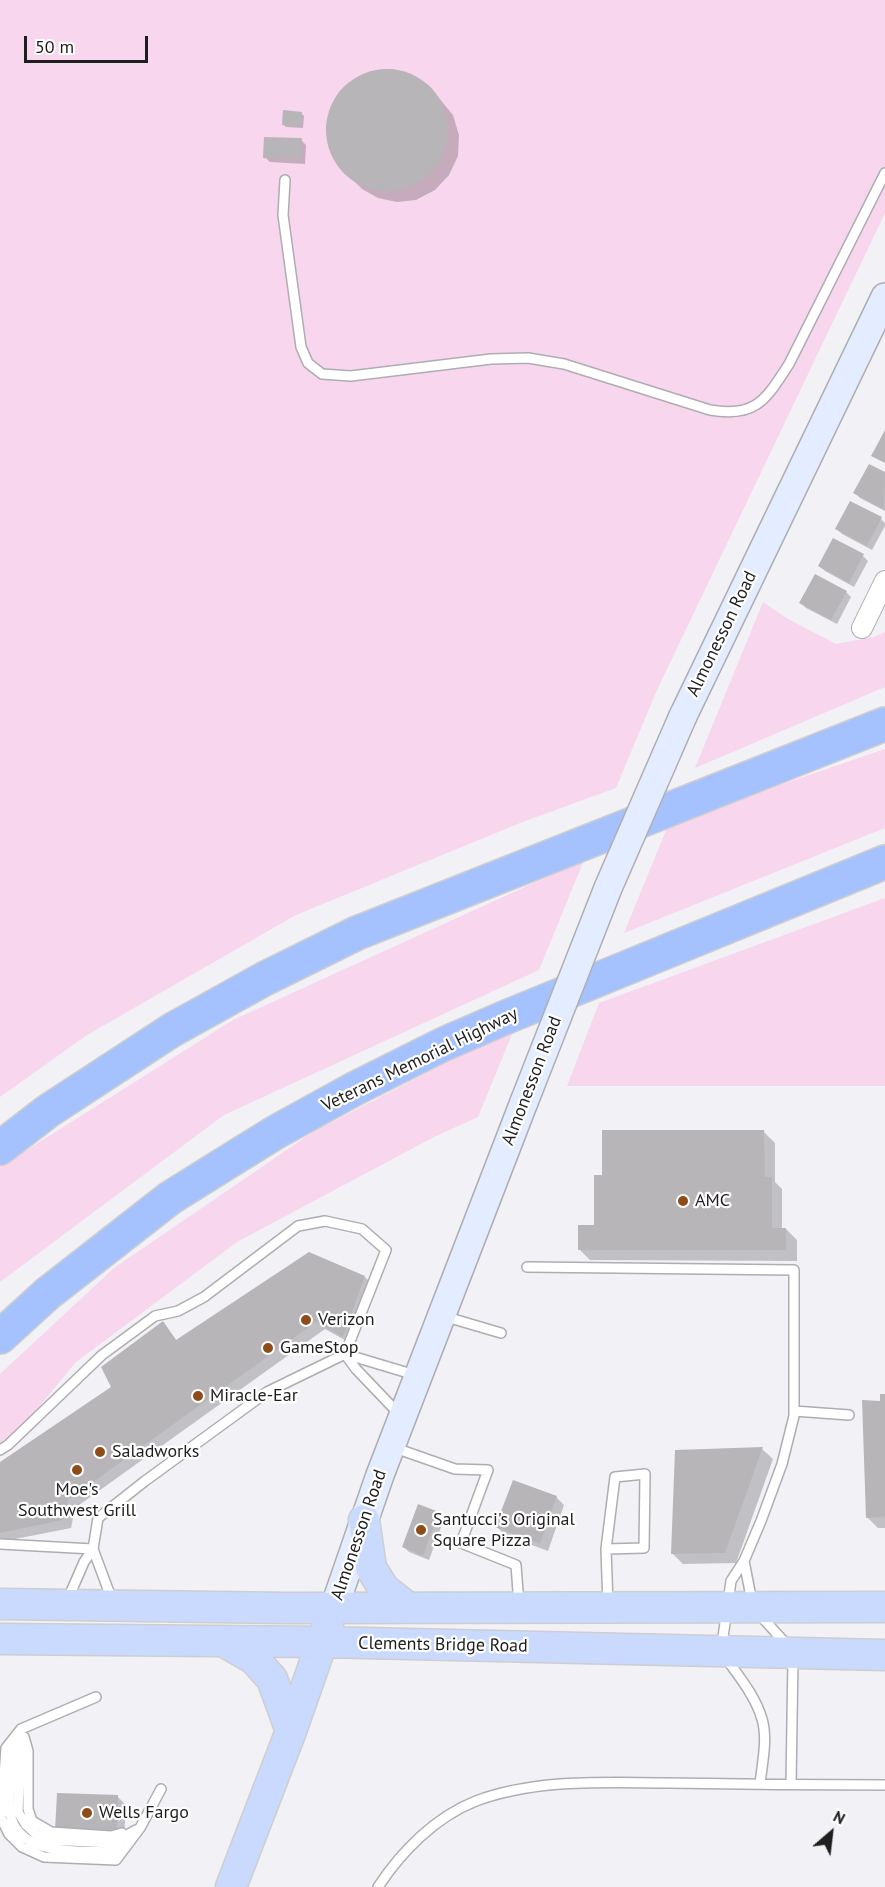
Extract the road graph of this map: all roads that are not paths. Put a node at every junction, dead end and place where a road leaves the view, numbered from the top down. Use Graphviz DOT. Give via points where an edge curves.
graph roads {
  1 [pos="885,173"];
  2 [pos="285,180"];
  3 [pos="885,297"];
  4 [pos="885,581"];
  5 [pos="862,628"];
  6 [pos="885,724"];
  7 [pos="885,862"];
  8 [pos="0,1148"];
  9 [pos="527,1267"];
  10 [pos="441,1315"];
  11 [pos="501,1333"];
  12 [pos="0,1337"];
  13 [pos="345,1354"];
  14 [pos="417,1376"];
  15 [pos="794,1411"];
  16 [pos="849,1415"];
  17 [pos="402,1417"];
  18 [pos="391,1446"];
  19 [pos="0,1450"];
  20 [pos="364,1520"];
  21 [pos="0,1544"];
  22 [pos="93,1549"];
  23 [pos="606,1549"];
  24 [pos="744,1560"];
  25 [pos="0,1604"];
  26 [pos="65,1605"];
  27 [pos="114,1606"];
  28 [pos="885,1606"];
  29 [pos="406,1607"];
  30 [pos="519,1607"];
  31 [pos="609,1607"];
  32 [pos="740,1607"];
  33 [pos="334,1608"];
  34 [pos="0,1639"];
  35 [pos="223,1641"];
  36 [pos="322,1642"];
  37 [pos="721,1651"];
  38 [pos="793,1653"];
  39 [pos="885,1654"];
  40 [pos="96,1697"];
  41 [pos="21,1729"];
  42 [pos="291,1731"];
  43 [pos="760,1784"];
  44 [pos="791,1784"];
  45 [pos="885,1785"];
  46 [pos="161,1789"];
  47 [pos="140,1828"];
  48 [pos="231,1887"];
  49 [pos="378,1887"];
  1 -- 2 [label="lane" via="789,364 770,394 756,405 731,414 564,364 528,358 351,376 322,374 309,363 302,347 283,215"];
  3 -- 10 [label="main road, Almonesson Road, bridge" via="683,716 608,888"];
  4 -- 5 [label="street"];
  6 -- 8 [label="highway" via="357,933 172,1030 48,1111"];
  7 -- 12 [label="highway, Veterans Memorial Highway" via="504,1018 356,1088 170,1198 47,1294"];
  9 -- 15 [label="lane" via="794,1270"];
  10 -- 11 [label="lane"];
  10 -- 14 [label="main road, Almonesson Road"];
  13 -- 14 [label="lane"];
  13 -- 17 [label="lane"];
  13 -- 19 [label="lane" via="386,1250 362,1229 325,1221 298,1226 204,1297 178,1311 155,1316 102,1354"];
  13 -- 22 [label="lane" via="267,1392 145,1481 98,1518"];
  14 -- 17 [label="main road, Almonesson Road"];
  15 -- 16 [label="lane"];
  15 -- 24 [label="lane" via="782,1464"];
  17 -- 18 [label="main road, Almonesson Road"];
  18 -- 20 [label="main road, Almonesson Road"];
  18 -- 30 [label="lane" via="455,1469 488,1470 461,1544 516,1565"];
  20 -- 29 [label="main road" via="370,1568 384,1589"];
  20 -- 33 [label="main road, Almonesson Road"];
  21 -- 22 [label="lane"];
  22 -- 26 [label="lane"];
  22 -- 27 [label="lane"];
  23 -- 23 [label="lane" via="615,1477 645,1473 644,1548"];
  23 -- 31 [label="lane"];
  24 -- 32 [label="lane"];
  24 -- 32 [label="lane" via="731,1581"];
  25 -- 26 [label="main road, Clements Bridge Road"];
  26 -- 27 [label="main road, Clements Bridge Road"];
  27 -- 33 [label="main road, Clements Bridge Road"];
  28 -- 32 [label="main road, Clements Bridge Road"];
  29 -- 30 [label="main road, Clements Bridge Road"];
  29 -- 33 [label="main road, Clements Bridge Road"];
  30 -- 31 [label="main road, Clements Bridge Road"];
  31 -- 32 [label="main road, Clements Bridge Road"];
  32 -- 37 [label="lane"];
  32 -- 38 [label="lane"];
  33 -- 36 [label="main road, Almonesson Road"];
  34 -- 35 [label="main road, Clements Bridge Road"];
  35 -- 36 [label="main road, Clements Bridge Road"];
  35 -- 42 [label="main road" via="254,1659 272,1679"];
  36 -- 37 [label="main road, Clements Bridge Road"];
  36 -- 42 [label="main road, Almonesson Road"];
  37 -- 38 [label="main road, Clements Bridge Road"];
  37 -- 43 [label="lane" via="762,1719"];
  38 -- 39 [label="main road, Clements Bridge Road"];
  38 -- 44 [label="lane"];
  40 -- 41 [label="lane"];
  41 -- 47 [label="lane" via="28,1751 28,1809 32,1821 51,1832 111,1836"];
  41 -- 47 [label="lane" via="14,1744 10,1812 14,1825 27,1840 42,1848 115,1852"];
  42 -- 48 [label="main road, Almonesson Road"];
  43 -- 44 [label="lane"];
  43 -- 49 [label="lane" via="555,1784 499,1794 474,1802 436,1825 400,1856"];
  44 -- 45 [label="lane"];
  46 -- 47 [label="lane"];
}
